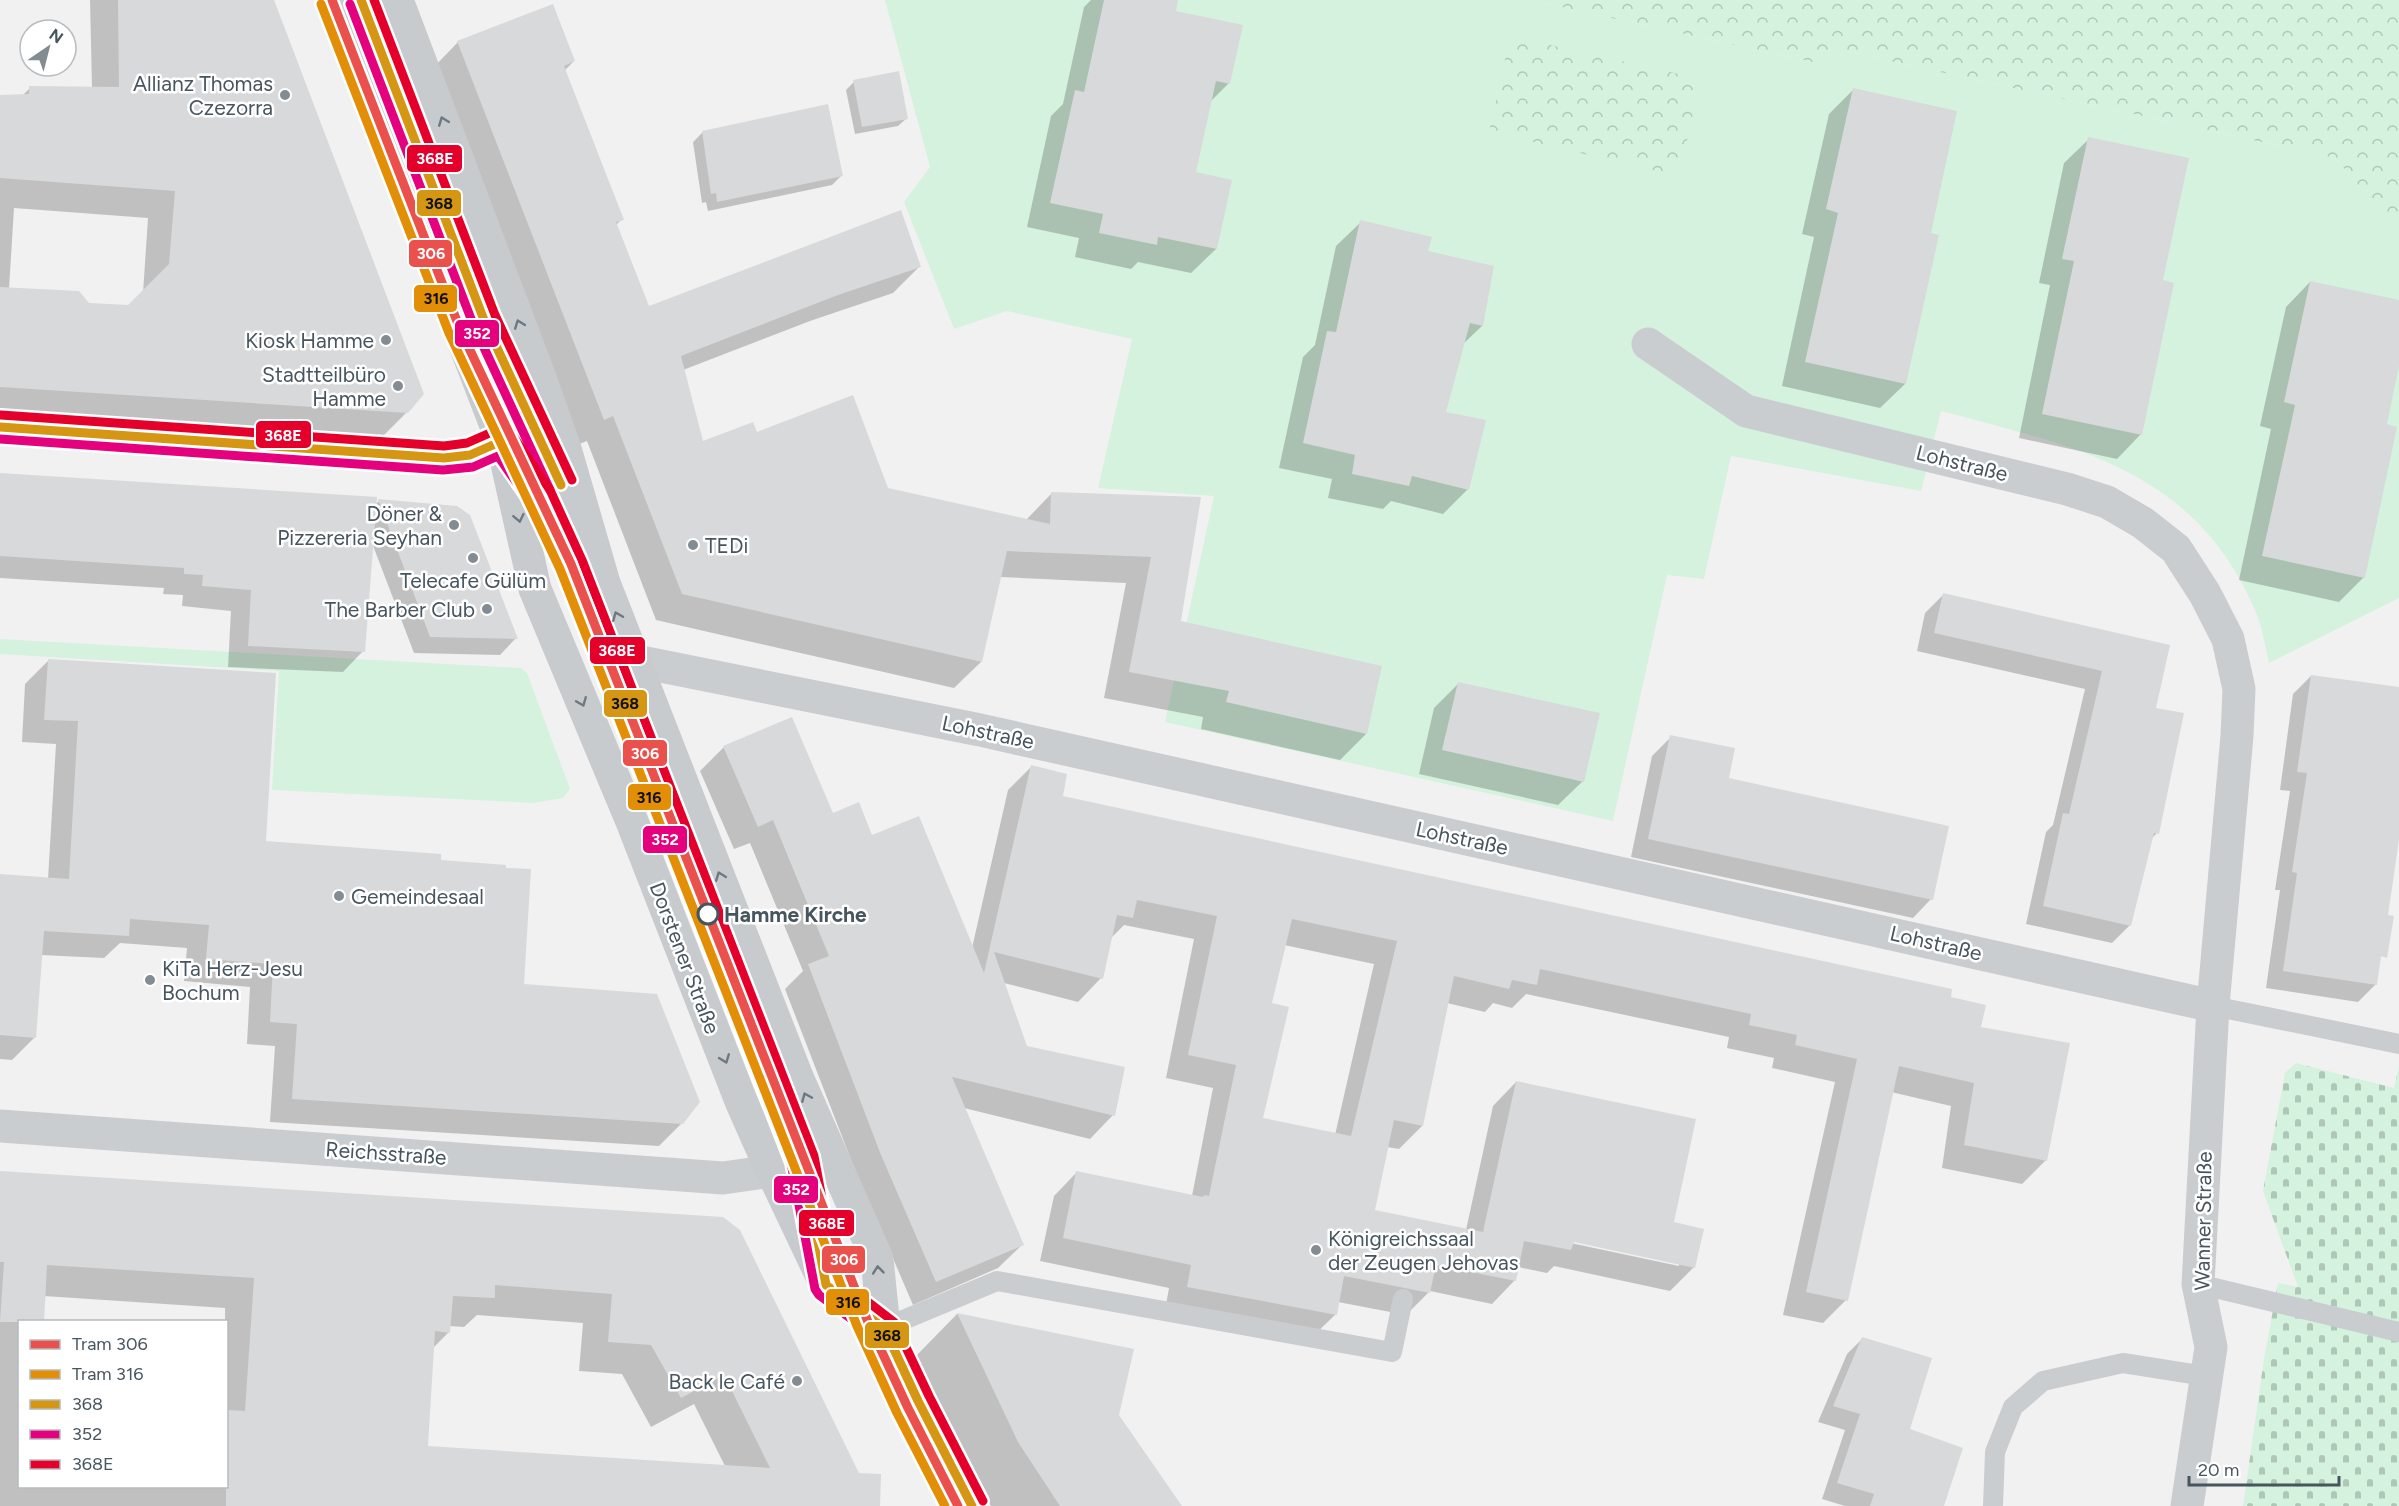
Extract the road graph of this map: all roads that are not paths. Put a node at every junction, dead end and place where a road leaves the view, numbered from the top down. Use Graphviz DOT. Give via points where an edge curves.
graph roads {
  1 [pos="332,0"];
  2 [pos="360,0"];
  3 [pos="397,0"];
  4 [pos="1648,344"];
  5 [pos="540,378"];
  6 [pos="526,411"];
  7 [pos="0,427"];
  8 [pos="502,441"];
  9 [pos="604,583"];
  10 [pos="636,661"];
  11 [pos="2213,1006"];
  12 [pos="2399,1044"];
  13 [pos="0,1126"];
  14 [pos="816,1155"];
  15 [pos="772,1171"];
  16 [pos="2198,1284"];
  17 [pos="826,1285"];
  18 [pos="1403,1299"];
  19 [pos="884,1328"];
  20 [pos="2399,1332"];
  21 [pos="2205,1376"];
  22 [pos="972,1506"];
  23 [pos="1993,1506"];
  24 [pos="2187,1506"];
  1 -- 8 [label="main road, Dorstener Straße"];
  2 -- 6 [label="lane" via="484,320"];
  5 -- 3 [label="main road, Dorstener Straße, one-way"];
  4 -- 11 [label="street, Lohstraße" via="1746,411 2067,489 2107,502 2176,549 2228,639 2239,689"];
  5 -- 6 [label="main road"];
  5 -- 9 [label="main road, Dorstener Straße"];
  6 -- 8 [label="main road"];
  6 -- 9 [label="lane"];
  7 -- 8 [label="street" via="444,458 470,455"];
  8 -- 14 [label="lane" via="540,496 571,564"];
  8 -- 15 [label="main road, Dorstener Straße, one-way" via="535,588"];
  10 -- 9 [label="main road, Dorstener Straße, one-way"];
  10 -- 11 [label="street, Lohstraße" via="980,730"];
  14 -- 10 [label="main road, Dorstener Straße, one-way"];
  11 -- 12 [label="lane"];
  11 -- 16 [label="street, Wanner Straße"];
  13 -- 15 [label="street, Reichsstraße" via="723,1178"];
  14 -- 15 [label="main road"];
  14 -- 17 [label="lane"];
  19 -- 14 [label="main road, Dorstener Straße, one-way" via="877,1259"];
  15 -- 17 [label="main road, Dorstener Straße"];
  16 -- 20 [label="lane"];
  16 -- 21 [label="street, Wanner Straße" via="2211,1347"];
  17 -- 19 [label="main road, Dorstener Straße"];
  18 -- 19 [label="lane" via="1392,1352 998,1281"];
  19 -- 22 [label="main road, Dorstener Straße"];
  21 -- 23 [label="lane" via="2123,1363 2043,1381 2013,1407 1995,1452"];
  21 -- 24 [label="street, Wanner Straße"];
}
